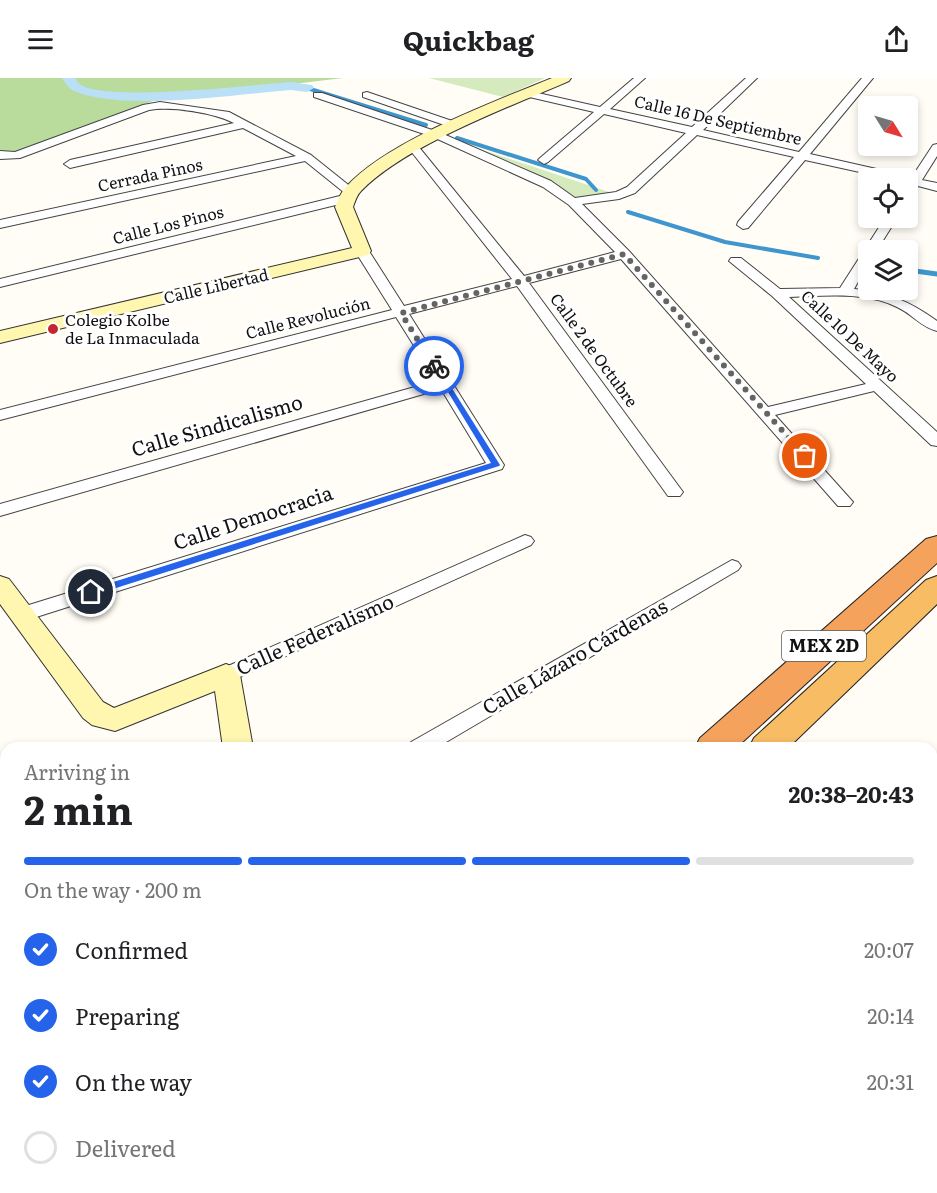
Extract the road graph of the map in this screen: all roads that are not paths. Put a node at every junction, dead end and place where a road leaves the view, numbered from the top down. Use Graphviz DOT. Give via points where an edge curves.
graph roads {
  1 [pos="564,78"];
  2 [pos="640,78"];
  3 [pos="752,78"];
  4 [pos="868,78"];
  5 [pos="529,94"];
  6 [pos="318,95"];
  7 [pos="367,95"];
  8 [pos="601,110"];
  9 [pos="246,124"];
  10 [pos="457,126"];
  11 [pos="696,132"];
  12 [pos="437,135"];
  13 [pos="937,147"];
  14 [pos="414,148"];
  15 [pos="0,155"];
  16 [pos="803,156"];
  17 [pos="307,157"];
  18 [pos="544,160"];
  19 [pos="70,164"];
  20 [pos="858,168"];
  21 [pos="918,174"];
  22 [pos="918,186"];
  23 [pos="937,187"];
  24 [pos="347,195"];
  25 [pos="573,202"];
  26 [pos="0,224"];
  27 [pos="744,225"];
  28 [pos="362,251"];
  29 [pos="624,254"];
  30 [pos="736,261"];
  31 [pos="858,271"];
  32 [pos="520,280"];
  33 [pos="0,283"];
  34 [pos="777,293"];
  35 [pos="844,293"];
  36 [pos="401,313"];
  37 [pos="937,327"];
  38 [pos="0,337"];
  39 [pos="445,383"];
  40 [pos="877,386"];
  41 [pos="766,412"];
  42 [pos="0,415"];
  43 [pos="937,441"];
  44 [pos="674,492"];
  45 [pos="844,502"];
  46 [pos="0,510"];
  47 [pos="525,541"];
  48 [pos="937,546"];
  49 [pos="732,566"];
  50 [pos="0,585"];
  51 [pos="937,587"];
  52 [pos="23,614"];
  53 [pos="226,675"];
  54 [pos="237,742"];
  55 [pos="429,742"];
  56 [pos="720,742"];
  57 [pos="772,742"];
  1 -- 5 [label="main road"];
  2 -- 8 [label="street"];
  3 -- 11 [label="street"];
  4 -- 16 [label="street"];
  5 -- 8 [label="street, Calle 16 De Septiembre"];
  5 -- 10 [label="main road"];
  6 -- 12 [label="street"];
  7 -- 10 [label="street"];
  8 -- 11 [label="street, Calle 16 De Septiembre"];
  8 -- 18 [label="street"];
  9 -- 15 [label="street" via="215,111 160,105 16,156"];
  9 -- 17 [label="street"];
  9 -- 19 [label="street"];
  10 -- 12 [label="main road"];
  11 -- 16 [label="street, Calle 16 De Septiembre"];
  11 -- 25 [label="street" via="631,190"];
  12 -- 14 [label="main road"];
  12 -- 25 [label="street" via="547,184"];
  13 -- 21 [label="street"];
  14 -- 24 [label="main road" via="375,169"];
  14 -- 32 [label="street, Calle 2 de Octubre"];
  16 -- 20 [label="street, Calle 16 De Septiembre"];
  16 -- 27 [label="street"];
  17 -- 24 [label="street"];
  17 -- 26 [label="street, Cerrada Pinos"];
  22 -- 23 [label="street"];
  24 -- 28 [label="main road" via="344,207"];
  24 -- 33 [label="street, Calle Los Pinos"];
  25 -- 29 [label="street"];
  28 -- 36 [label="street"];
  28 -- 38 [label="main road, Calle Libertad"];
  29 -- 32 [label="street, Calle Revolución"];
  29 -- 41 [label="street"];
  30 -- 34 [label="street, Calle 10 De Mayo"];
  31 -- 35 [label="street"];
  32 -- 36 [label="street, Calle Revolución"];
  32 -- 44 [label="street, Calle 2 de Octubre"];
  34 -- 35 [label="street"];
  34 -- 40 [label="street, Calle 10 De Mayo"];
  35 -- 37 [label="street" via="901,303"];
  36 -- 39 [label="street"];
  36 -- 42 [label="street, Calle Revolución"];
  39 -- 46 [label="street, Calle Sindicalismo"];
  39 -- 52 [label="street, Calle Democracia" via="496,465"];
  40 -- 41 [label="street"];
  40 -- 43 [label="street, Calle 10 De Mayo"];
  41 -- 45 [label="street"];
  47 -- 53 [label="street, Calle Federalismo"];
  48 -- 56 [label="highway, MEX 2D"];
  49 -- 55 [label="street, Calle Lázaro Cárdenas"];
  50 -- 52 [label="main road"];
  51 -- 57 [label="highway, MEX 2D"];
  52 -- 53 [label="main road, Calle Federalismo" via="102,717 115,720"];
  53 -- 54 [label="main road"];
}
